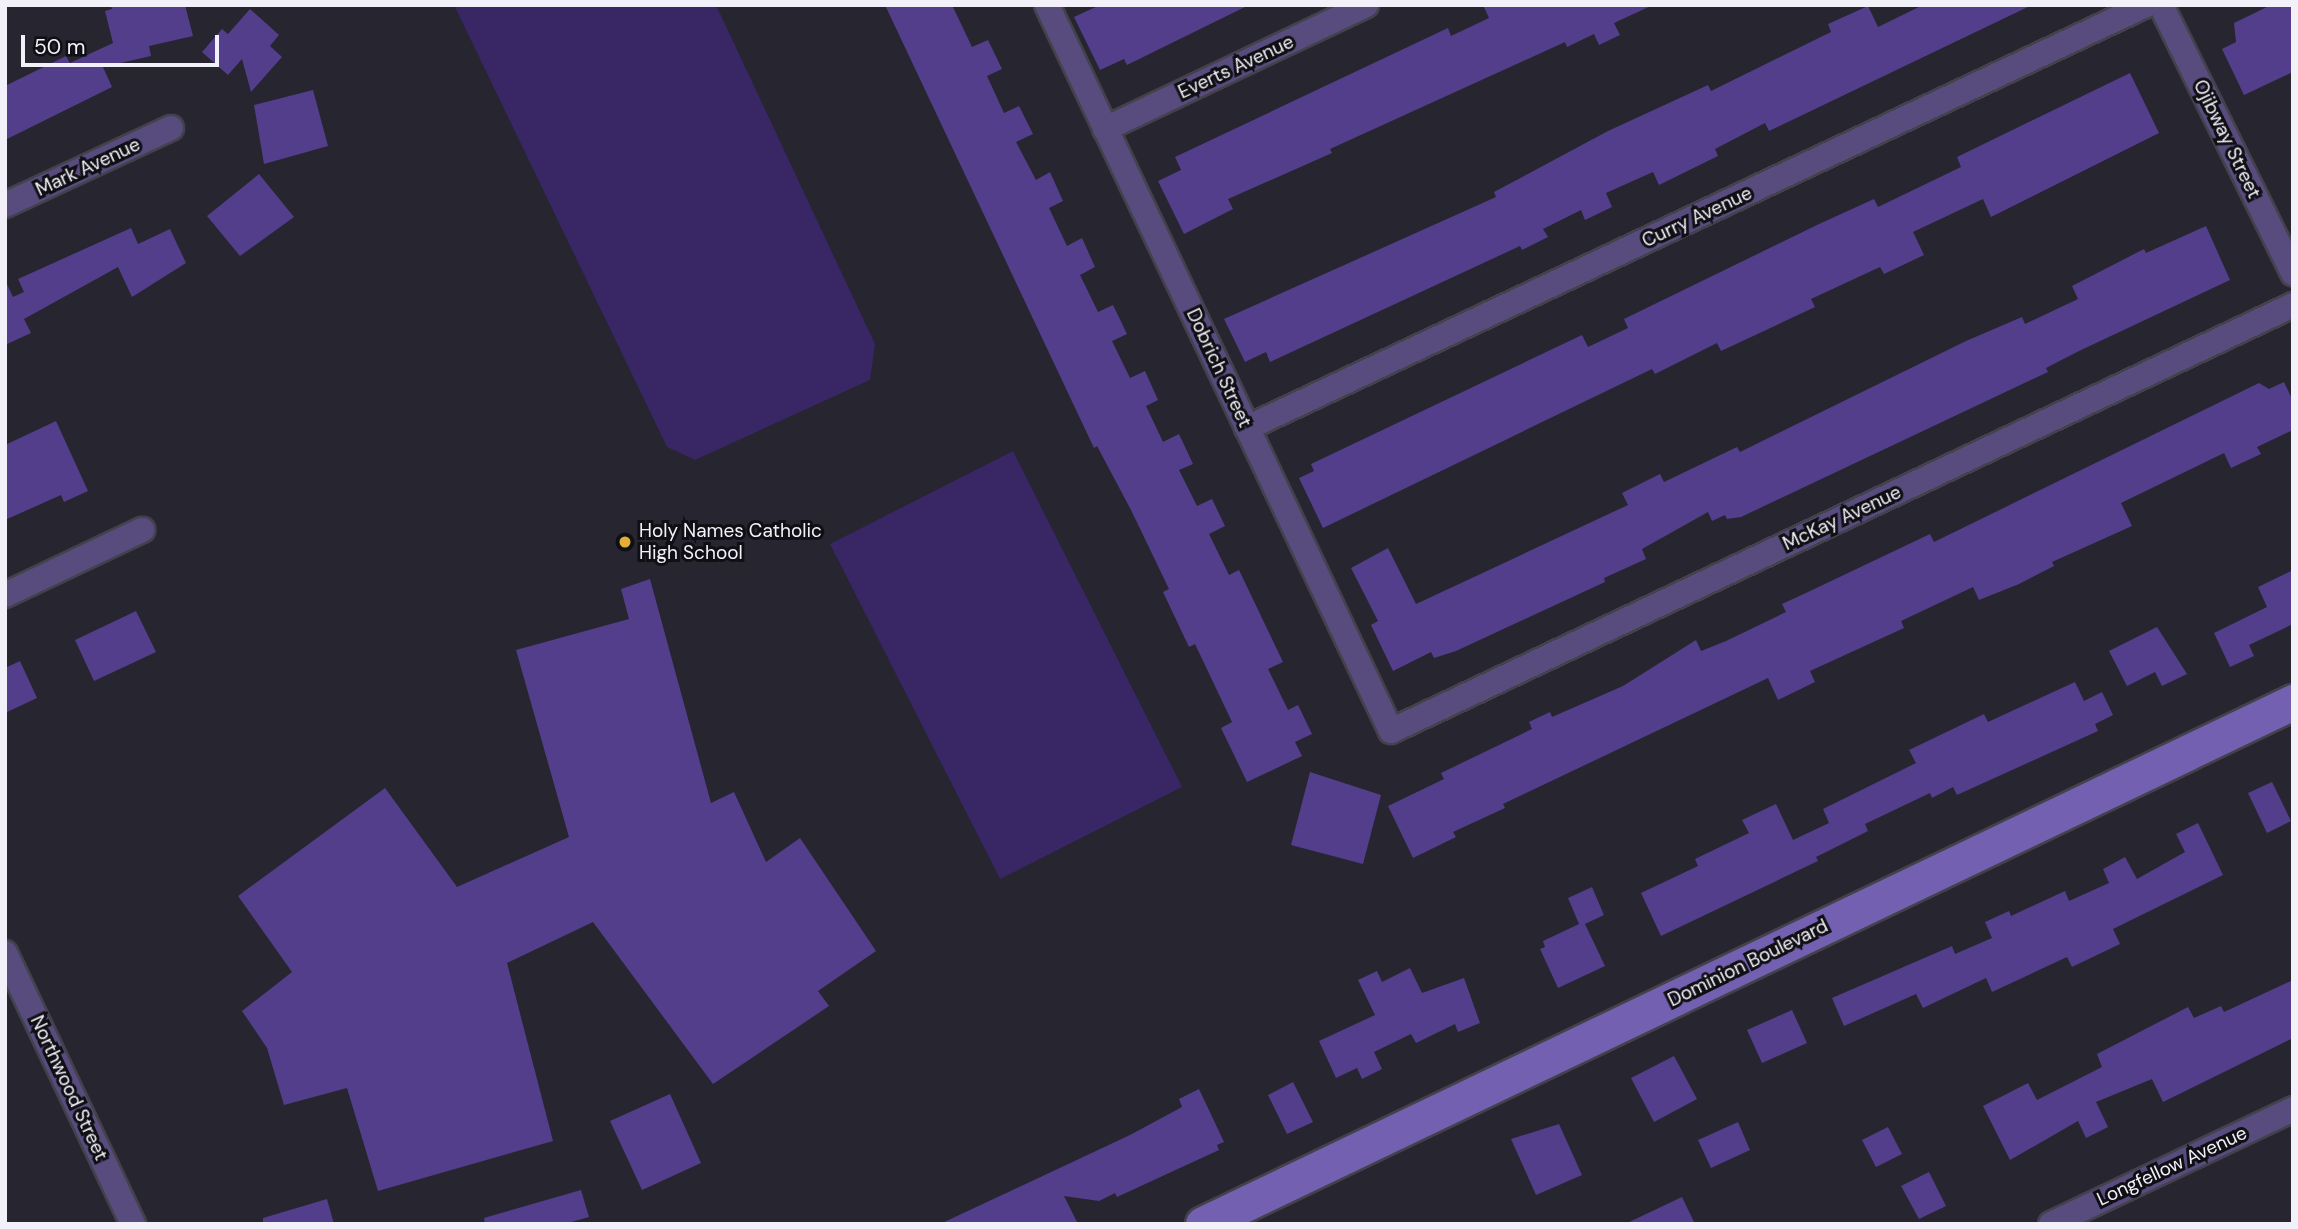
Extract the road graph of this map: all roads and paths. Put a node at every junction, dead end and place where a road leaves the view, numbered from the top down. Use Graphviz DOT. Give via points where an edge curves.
graph roads {
  1 [pos="1047,5"];
  2 [pos="1366,5"];
  3 [pos="2146,5"];
  4 [pos="2161,5"];
  5 [pos="171,128"];
  6 [pos="1105,129"];
  7 [pos="5,205"];
  8 [pos="2293,273"];
  9 [pos="2293,305"];
  10 [pos="1247,428"];
  11 [pos="142,530"];
  12 [pos="5,595"];
  13 [pos="2293,702"];
  14 [pos="1391,731"];
  15 [pos="5,953"];
  16 [pos="12,984"];
  17 [pos="2293,1109"];
  18 [pos="134,1224"];
  19 [pos="1203,1224"];
  20 [pos="2051,1224"];
  1 -- 6 [label="street, Dobrich Street"];
  2 -- 6 [label="street, Everts Avenue"];
  3 -- 10 [label="street, Curry Avenue"];
  4 -- 8 [label="street, Ojibway Street"];
  5 -- 7 [label="street, Mark Avenue"];
  6 -- 10 [label="street, Dobrich Street"];
  9 -- 14 [label="street, McKay Avenue"];
  10 -- 14 [label="street, Dobrich Street"];
  11 -- 12 [label="street"];
  13 -- 19 [label="street, Dominion Boulevard"];
  15 -- 16 [label="street, Northwood Street"];
  16 -- 18 [label="street, Northwood Street"];
  17 -- 20 [label="street, Longfellow Avenue"];
}
